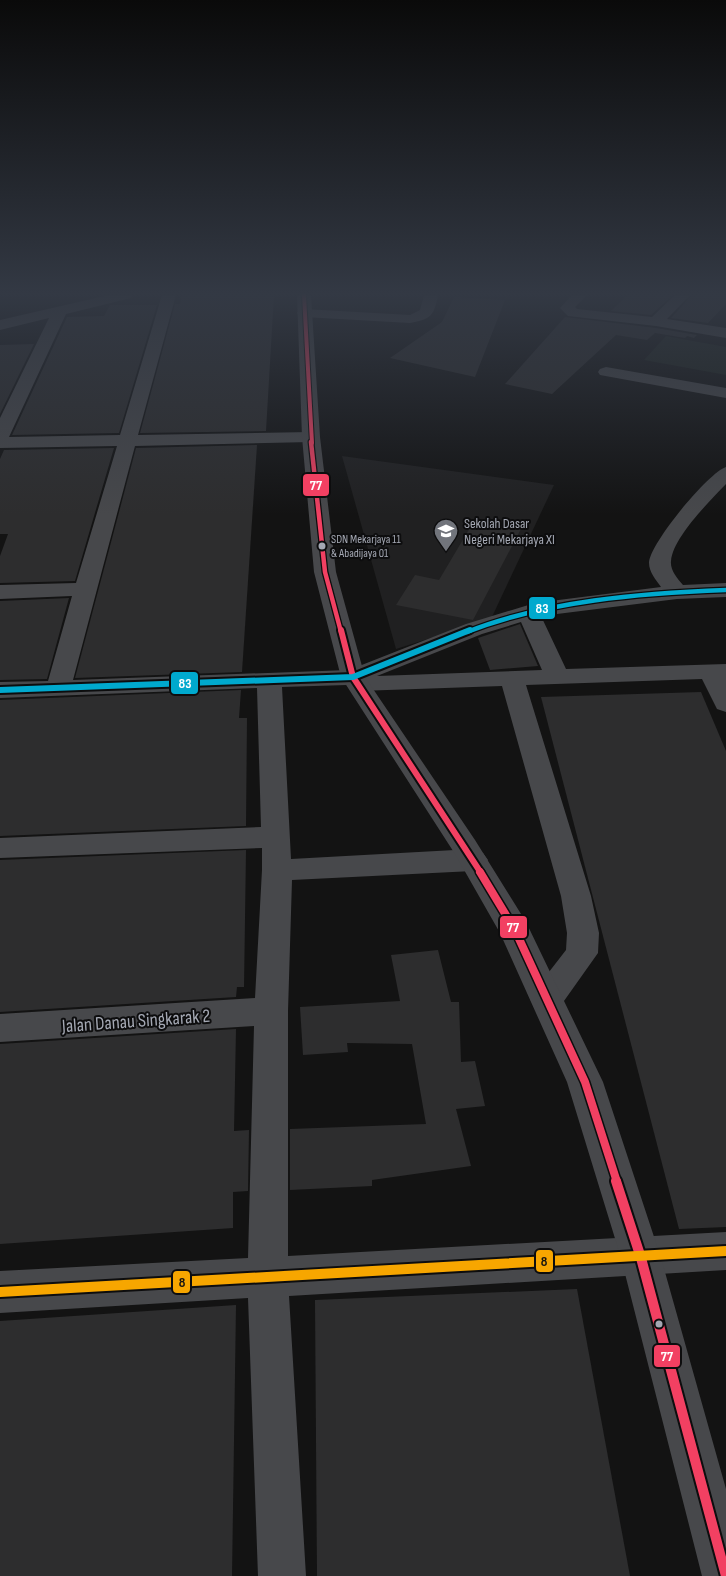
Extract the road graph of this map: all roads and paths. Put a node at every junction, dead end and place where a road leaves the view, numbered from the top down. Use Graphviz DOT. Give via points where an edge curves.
graph roads {
  1 [pos="32,369"];
  2 [pos="148,369"];
  3 [pos="307,369"];
  4 [pos="606,372"];
  5 [pos="726,393"];
  6 [pos="0,437"];
  7 [pos="311,437"];
  8 [pos="128,441"];
  9 [pos="0,443"];
  10 [pos="726,474"];
  11 [pos="85,589"];
  12 [pos="726,590"];
  13 [pos="0,592"];
  14 [pos="677,592"];
  15 [pos="528,613"];
  16 [pos="718,672"];
  17 [pos="557,677"];
  18 [pos="512,679"];
  19 [pos="269,680"];
  20 [pos="356,681"];
  21 [pos="58,688"];
  22 [pos="0,690"];
  23 [pos="726,704"];
  24 [pos="0,848"];
  25 [pos="275,853"];
  26 [pos="473,860"];
  27 [pos="547,999"];
  28 [pos="271,1011"];
  29 [pos="0,1028"];
  30 [pos="726,1251"];
  31 [pos="641,1258"];
  32 [pos="268,1278"];
  33 [pos="0,1292"];
  34 [pos="282,1576"];
  35 [pos="726,1576"];
  1 -- 6 [label="street"];
  2 -- 8 [label="street"];
  3 -- 7 [label="street"];
  4 -- 5 [label="street"];
  7 -- 8 [label="street"];
  7 -- 20 [label="street" via="325,572"];
  8 -- 9 [label="street"];
  8 -- 11 [label="street"];
  10 -- 14 [label="street" via="708,491 664,547 660,562 665,577"];
  11 -- 13 [label="street"];
  11 -- 21 [label="street"];
  12 -- 14 [label="street"];
  14 -- 15 [label="street" via="543,608"];
  15 -- 17 [label="street"];
  15 -- 20 [label="street" via="474,629"];
  16 -- 17 [label="street"];
  16 -- 23 [label="street"];
  17 -- 18 [label="street"];
  18 -- 20 [label="street"];
  18 -- 27 [label="street" via="576,896 583,933 582,953"];
  19 -- 20 [label="street"];
  19 -- 21 [label="street"];
  19 -- 25 [label="street"];
  20 -- 26 [label="street"];
  21 -- 22 [label="street"];
  24 -- 25 [label="street"];
  25 -- 26 [label="street"];
  25 -- 28 [label="street"];
  26 -- 27 [label="street" via="515,930"];
  27 -- 31 [label="street" via="585,1082"];
  28 -- 29 [label="street, Jalan Danau Singkarak 2"];
  28 -- 32 [label="street"];
  30 -- 31 [label="street"];
  31 -- 32 [label="street"];
  31 -- 35 [label="street"];
  32 -- 33 [label="street"];
  32 -- 34 [label="street"];
}
